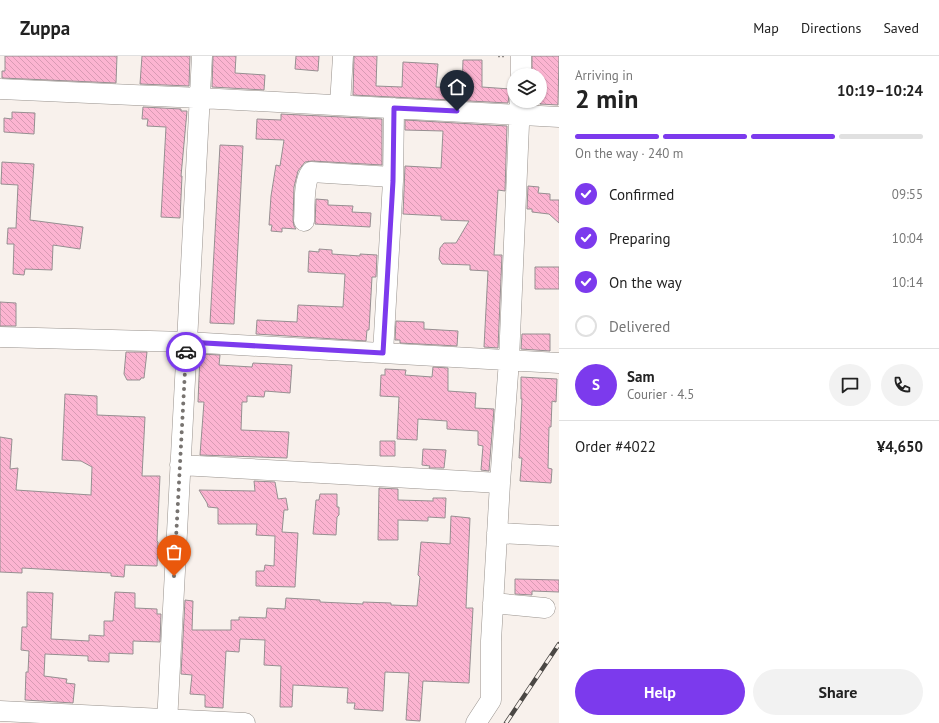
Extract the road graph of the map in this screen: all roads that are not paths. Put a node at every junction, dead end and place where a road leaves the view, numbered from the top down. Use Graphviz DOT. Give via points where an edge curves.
graph roads {
  1 [pos="202,56"];
  2 [pos="343,56"];
  3 [pos="521,56"];
  4 [pos="521,68"];
  5 [pos="0,89"];
  6 [pos="200,98"];
  7 [pos="340,105"];
  8 [pos="394,108"];
  9 [pos="507,108"];
  10 [pos="519,108"];
  11 [pos="559,117"];
  12 [pos="392,177"];
  13 [pos="304,221"];
  14 [pos="0,337"];
  15 [pos="187,342"];
  16 [pos="383,353"];
  17 [pos="509,360"];
  18 [pos="559,363"];
  19 [pos="180,465"];
  20 [pos="500,483"];
  21 [pos="497,533"];
  22 [pos="559,536"];
  23 [pos="493,604"];
  24 [pos="545,608"];
  25 [pos="0,710"];
  26 [pos="167,721"];
  27 [pos="245,723"];
  28 [pos="476,723"];
  1 -- 6 [label="street"];
  2 -- 7 [label="street"];
  3 -- 4 [label="street"];
  5 -- 6 [label="street"];
  6 -- 7 [label="street"];
  6 -- 15 [label="street"];
  7 -- 8 [label="street"];
  8 -- 9 [label="street"];
  8 -- 12 [label="street"];
  10 -- 11 [label="street"];
  10 -- 17 [label="street"];
  12 -- 13 [label="street" via="311,172 308,175"];
  12 -- 16 [label="street"];
  14 -- 15 [label="street"];
  15 -- 16 [label="street"];
  15 -- 19 [label="street"];
  16 -- 17 [label="street"];
  17 -- 18 [label="street"];
  17 -- 20 [label="street"];
  19 -- 20 [label="street"];
  19 -- 26 [label="street"];
  20 -- 21 [label="street"];
  21 -- 22 [label="street"];
  21 -- 23 [label="street"];
  23 -- 24 [label="street"];
  23 -- 28 [label="street" via="491,700"];
  25 -- 26 [label="street"];
  26 -- 27 [label="street"];
}
